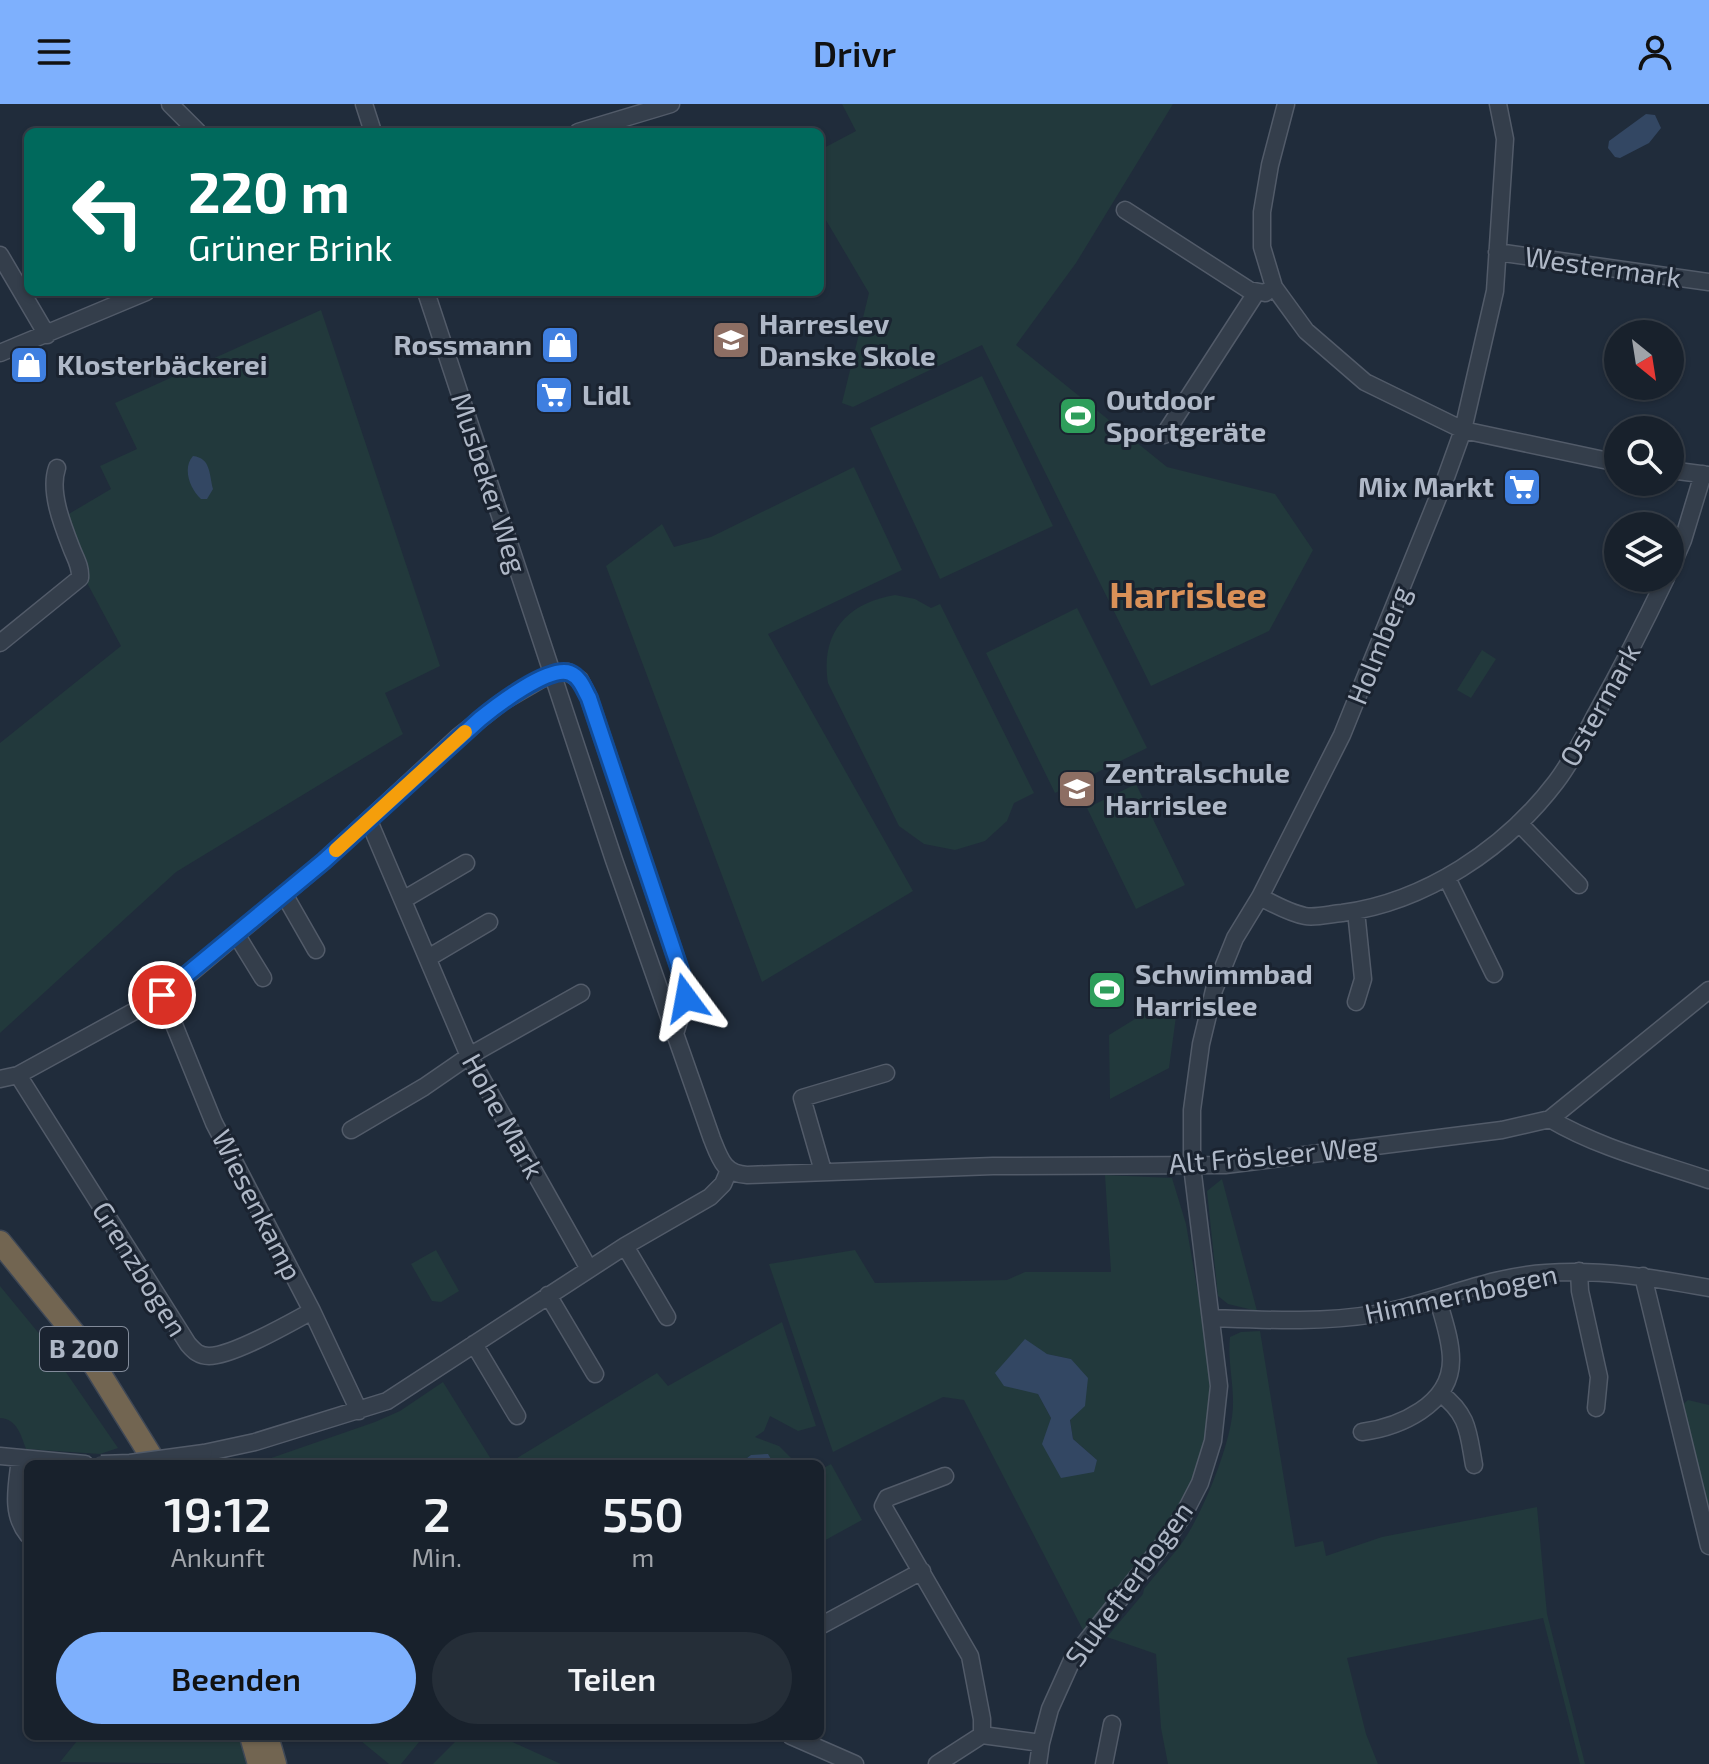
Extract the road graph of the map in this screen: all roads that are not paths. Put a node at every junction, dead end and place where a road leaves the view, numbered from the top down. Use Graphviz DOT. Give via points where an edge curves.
graph roads {
  1 [pos="170,104"];
  2 [pos="364,104"];
  3 [pos="671,104"];
  4 [pos="1286,104"];
  5 [pos="1498,104"];
  6 [pos="194,128"];
  7 [pos="372,128"];
  8 [pos="591,128"];
  9 [pos="1125,210"];
  10 [pos="1497,252"];
  11 [pos="0,255"];
  12 [pos="1709,282"];
  13 [pos="1274,287"];
  14 [pos="1256,293"];
  15 [pos="24,296"];
  16 [pos="24,296"];
  17 [pos="137,296"];
  18 [pos="427,296"];
  19 [pos="47,335"];
  20 [pos="0,353"];
  21 [pos="1463,430"];
  22 [pos="1164,435"];
  23 [pos="1604,460"];
  24 [pos="57,468"];
  25 [pos="1684,472"];
  26 [pos="1706,475"];
  27 [pos="1684,537"];
  28 [pos="1659,592"];
  29 [pos="0,643"];
  30 [pos="552,673"];
  31 [pos="369,821"];
  32 [pos="1519,823"];
  33 [pos="466,863"];
  34 [pos="1447,878"];
  35 [pos="1579,885"];
  36 [pos="284,894"];
  37 [pos="1260,897"];
  38 [pos="403,900"];
  39 [pos="1356,911"];
  40 [pos="489,922"];
  41 [pos="236,934"];
  42 [pos="316,950"];
  43 [pos="428,958"];
  44 [pos="1494,974"];
  45 [pos="263,978"];
  46 [pos="1709,990"];
  47 [pos="581,993"];
  48 [pos="162,995"];
  49 [pos="1356,1002"];
  50 [pos="675,1034"];
  51 [pos="469,1056"];
  52 [pos="886,1073"];
  53 [pos="18,1075"];
  54 [pos="0,1079"];
  55 [pos="1550,1119"];
  56 [pos="351,1130"];
  57 [pos="1192,1166"];
  58 [pos="729,1170"];
  59 [pos="823,1171"];
  60 [pos="1709,1180"];
  61 [pos="0,1242"];
  62 [pos="625,1246"];
  63 [pos="0,1264"];
  64 [pos="589,1269"];
  65 [pos="1579,1271"];
  66 [pos="1643,1276"];
  67 [pos="1709,1288"];
  68 [pos="548,1295"];
  69 [pos="1438,1299"];
  70 [pos="312,1311"];
  71 [pos="667,1317"];
  72 [pos="1212,1318"];
  73 [pos="474,1344"];
  74 [pos="595,1374"];
  75 [pos="1440,1393"];
  76 [pos="1596,1408"];
  77 [pos="359,1411"];
  78 [pos="517,1416"];
  79 [pos="1362,1432"];
  80 [pos="0,1456"];
  81 [pos="20,1459"];
  82 [pos="33,1460"];
  83 [pos="137,1460"];
  84 [pos="152,1460"];
  85 [pos="154,1460"];
  86 [pos="1474,1465"];
  87 [pos="945,1476"];
  88 [pos="24,1530"];
  89 [pos="1709,1546"];
  90 [pos="922,1571"];
  91 [pos="824,1624"];
  92 [pos="1112,1724"];
  93 [pos="982,1735"];
  94 [pos="252,1740"];
  95 [pos="268,1740"];
  96 [pos="800,1740"];
  97 [pos="1041,1743"];
  98 [pos="962,1757"];
  99 [pos="259,1764"];
  100 [pos="275,1764"];
  101 [pos="855,1764"];
  102 [pos="937,1764"];
  103 [pos="1038,1764"];
  104 [pos="1104,1764"];
  1 -- 6 [label="street"];
  2 -- 7 [label="street"];
  3 -- 8 [label="street"];
  4 -- 13 [label="street" via="1262,212 1262,247"];
  5 -- 10 [label="street, Holmberg" via="1505,139"];
  9 -- 14 [label="street"];
  10 -- 12 [label="street, Westermark"];
  10 -- 21 [label="street, Holmberg" via="1493,305"];
  11 -- 16 [label="street"];
  13 -- 14 [label="street"];
  13 -- 21 [label="street" via="1306,331 1348,370"];
  14 -- 22 [label="street"];
  15 -- 19 [label="street"];
  17 -- 19 [label="street"];
  18 -- 30 [label="street, Musbeker Weg"];
  19 -- 20 [label="street"];
  21 -- 23 [label="street"];
  21 -- 37 [label="street, Holmberg" via="1342,735"];
  24 -- 29 [label="street" via="52,481 80,578"];
  25 -- 26 [label="street"];
  26 -- 27 [label="street"];
  28 -- 32 [label="street, Ostermark" via="1578,749"];
  30 -- 31 [label="street" via="502,702 458,737"];
  30 -- 50 [label="street, Musbeker Weg"];
  30 -- 50 [label="street" via="568,672 580,680 589,698 681,973 686,998"];
  31 -- 36 [label="street"];
  31 -- 38 [label="street, Hohe Mark"];
  32 -- 34 [label="street, Ostermark"];
  32 -- 35 [label="street"];
  33 -- 38 [label="street"];
  34 -- 39 [label="street, Ostermark"];
  34 -- 44 [label="street"];
  36 -- 41 [label="street"];
  36 -- 42 [label="street"];
  37 -- 39 [label="street, Ostermark" via="1307,916"];
  37 -- 57 [label="street, Holmberg" via="1235,938 1214,990 1192,1110"];
  38 -- 43 [label="street, Hohe Mark"];
  39 -- 49 [label="street" via="1363,979"];
  40 -- 43 [label="street"];
  41 -- 45 [label="street"];
  41 -- 48 [label="street"];
  43 -- 51 [label="street, Hohe Mark"];
  46 -- 55 [label="street"];
  47 -- 51 [label="street"];
  48 -- 53 [label="street"];
  48 -- 70 [label="street, Wiesenkamp" via="214,1123"];
  50 -- 58 [label="street, Musbeker Weg" via="712,1139"];
  51 -- 56 [label="street"];
  51 -- 64 [label="street, Hohe Mark"];
  52 -- 59 [label="street" via="802,1098"];
  53 -- 54 [label="street"];
  53 -- 70 [label="street, Grenzbogen" via="197,1353 227,1351"];
  55 -- 57 [label="street, Alt Frösleer Weg" via="1472,1134"];
  55 -- 60 [label="street"];
  57 -- 59 [label="street, Alt Frösleer Weg"];
  57 -- 72 [label="street, Slukefterbogen"];
  58 -- 59 [label="street, Alt Frösleer Weg" via="747,1175"];
  58 -- 62 [label="street" via="710,1197"];
  61 -- 85 [label="highway, B 200" via="77,1337"];
  62 -- 64 [label="street"];
  62 -- 71 [label="street"];
  63 -- 83 [label="highway, B 200" via="82,1372"];
  64 -- 68 [label="street"];
  65 -- 66 [label="street, Himmernbogen"];
  65 -- 69 [label="street, Himmernbogen" via="1512,1278"];
  65 -- 76 [label="street" via="1599,1377"];
  66 -- 67 [label="street, Himmernbogen"];
  66 -- 89 [label="street"];
  68 -- 73 [label="street"];
  68 -- 74 [label="street"];
  69 -- 72 [label="street, Himmernbogen" via="1337,1319"];
  69 -- 75 [label="street" via="1451,1362"];
  70 -- 77 [label="street, Wiesenkamp"];
  72 -- 97 [label="street, Slukefterbogen" via="1218,1398 1213,1441 1200,1483 1162,1546 1073,1658"];
  73 -- 77 [label="street" via="415,1385"];
  73 -- 78 [label="street"];
  75 -- 79 [label="street" via="1393,1426"];
  75 -- 86 [label="street" via="1465,1419"];
  77 -- 84 [label="street, bridge" via="255,1442"];
  80 -- 81 [label="street"];
  81 -- 82 [label="street"];
  81 -- 88 [label="street" via="15,1505"];
  87 -- 90 [label="street" via="887,1498 883,1506"];
  90 -- 91 [label="street"];
  90 -- 93 [label="street" via="970,1656"];
  92 -- 104 [label="street"];
  93 -- 97 [label="street"];
  93 -- 98 [label="street"];
  94 -- 99 [label="highway"];
  95 -- 100 [label="highway"];
  96 -- 101 [label="street"];
  97 -- 103 [label="street, Slukefterbogen"];
  98 -- 102 [label="street"];
}
